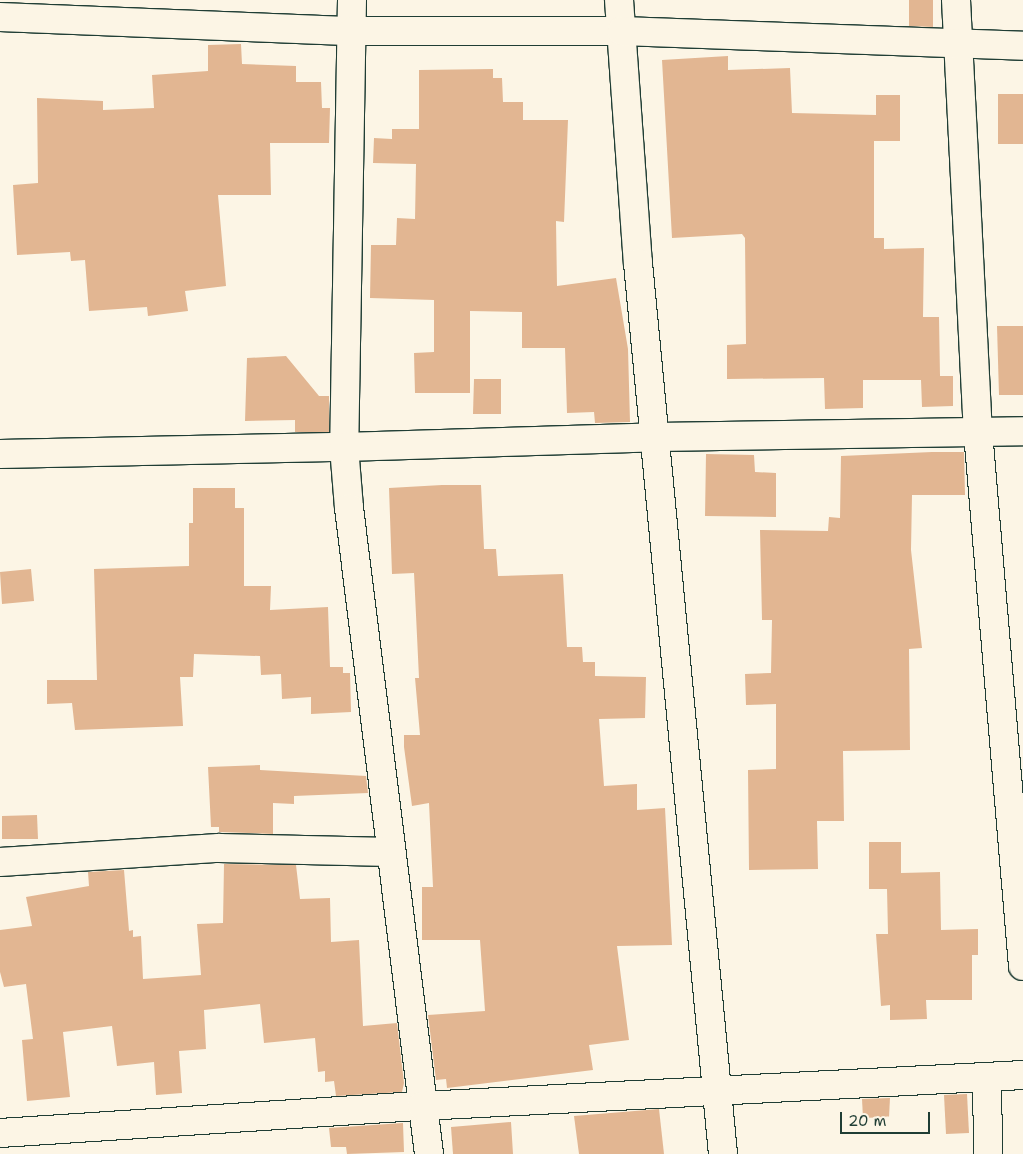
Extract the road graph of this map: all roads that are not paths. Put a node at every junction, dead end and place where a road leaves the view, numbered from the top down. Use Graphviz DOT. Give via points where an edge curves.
graph roads {
  1 [pos="352,0"];
  2 [pos="619,0"];
  3 [pos="956,0"];
  4 [pos="0,17"];
  5 [pos="353,31"];
  6 [pos="622,31"];
  7 [pos="958,44"];
  8 [pos="1023,46"];
  9 [pos="1023,431"];
  10 [pos="978,432"];
  11 [pos="657,436"];
  12 [pos="344,447"];
  13 [pos="0,454"];
  14 [pos="1013,758"];
  15 [pos="390,852"];
  16 [pos="0,862"];
  17 [pos="1023,966"];
  18 [pos="1023,1075"];
  19 [pos="987,1078"];
  20 [pos="717,1092"];
  21 [pos="422,1106"];
  22 [pos="0,1133"];
  23 [pos="428,1154"];
  24 [pos="723,1154"];
  25 [pos="988,1154"];
  1 -- 5 [label="street"];
  2 -- 6 [label="street"];
  3 -- 7 [label="street"];
  4 -- 5 [label="street"];
  5 -- 6 [label="street"];
  5 -- 12 [label="street"];
  6 -- 7 [label="street"];
  6 -- 11 [label="street" via="638,263"];
  7 -- 8 [label="street"];
  7 -- 10 [label="street"];
  9 -- 10 [label="street"];
  10 -- 11 [label="street"];
  10 -- 14 [label="street"];
  11 -- 12 [label="street"];
  11 -- 20 [label="street"];
  12 -- 13 [label="street"];
  12 -- 15 [label="street"];
  14 -- 17 [label="street"];
  15 -- 16 [label="street" via="219,848"];
  15 -- 21 [label="street"];
  18 -- 19 [label="street"];
  19 -- 20 [label="street"];
  19 -- 25 [label="street"];
  20 -- 21 [label="street"];
  20 -- 24 [label="street"];
  21 -- 22 [label="street"];
  21 -- 23 [label="street"];
}
